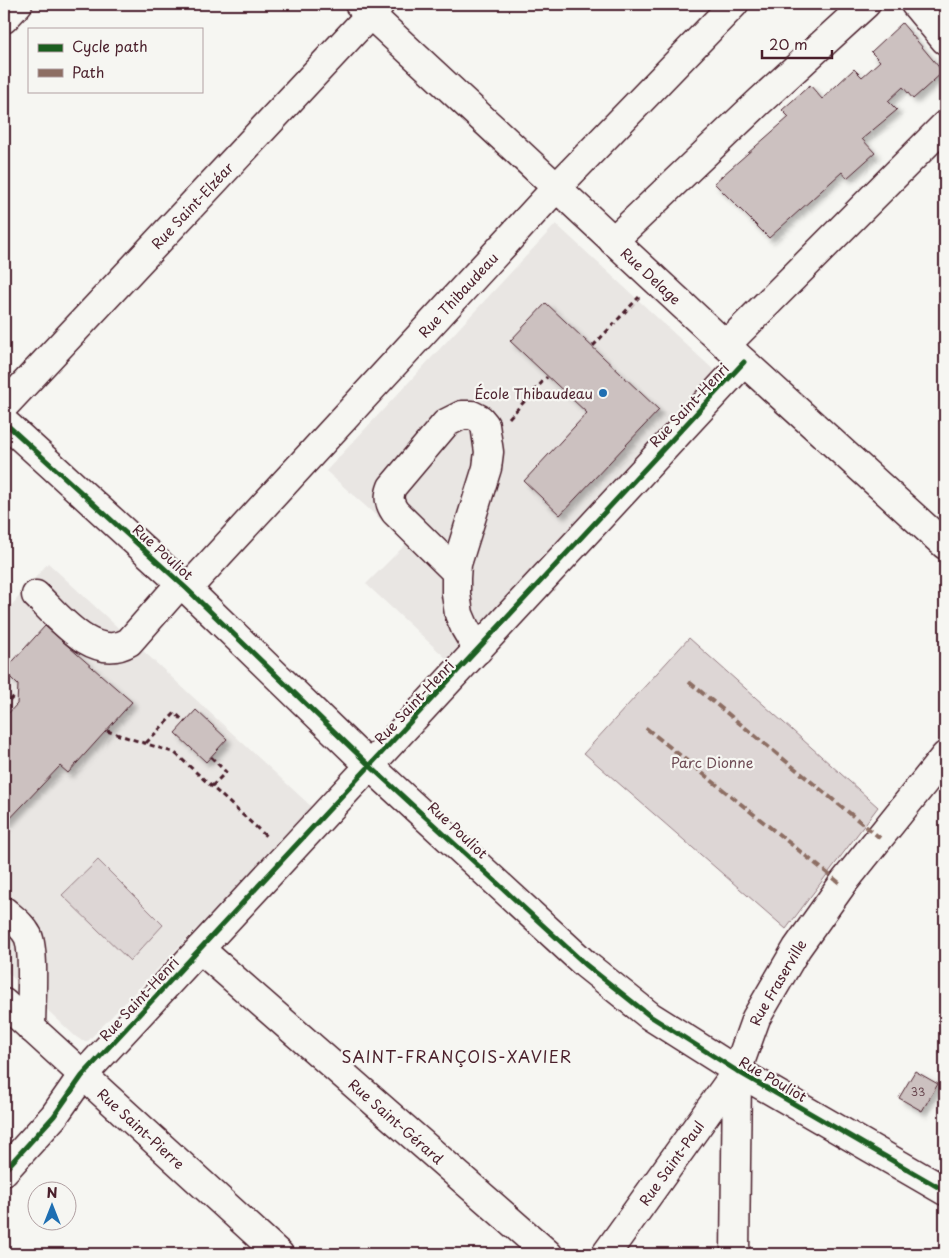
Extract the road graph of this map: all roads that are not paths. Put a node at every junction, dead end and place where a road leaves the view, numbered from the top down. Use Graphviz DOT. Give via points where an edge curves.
graph roads {
  1 [pos="18,4"];
  2 [pos="734,4"];
  3 [pos="866,4"];
  4 [pos="370,7"];
  5 [pos="4,18"];
  6 [pos="945,125"];
  7 [pos="556,188"];
  8 [pos="613,241"];
  9 [pos="735,354"];
  10 [pos="4,406"];
  11 [pos="4,422"];
  12 [pos="945,545"];
  13 [pos="456,572"];
  14 [pos="184,587"];
  15 [pos="36,595"];
  16 [pos="478,650"];
  17 [pos="945,756"];
  18 [pos="370,766"];
  19 [pos="4,911"];
  20 [pos="200,949"];
  21 [pos="4,1003"];
  22 [pos="30,1028"];
  23 [pos="737,1071"];
  24 [pos="82,1076"];
  25 [pos="4,1171"];
  26 [pos="945,1191"];
  27 [pos="279,1254"];
  28 [pos="548,1254"];
  29 [pos="606,1254"];
  30 [pos="735,1254"];
  1 -- 5 [label="street"];
  2 -- 7 [label="street, Rue Thibaudeau"];
  3 -- 8 [label="street"];
  4 -- 7 [label="street, Rue Delage"];
  4 -- 10 [label="street, Rue Saint-Elzéar"];
  6 -- 9 [label="street, Rue Saint-Henri"];
  7 -- 8 [label="street, Rue Delage"];
  7 -- 14 [label="street, Rue Thibaudeau"];
  8 -- 9 [label="street, Rue Delage"];
  9 -- 12 [label="street, Rue Delage"];
  9 -- 16 [label="street, Rue Saint-Henri"];
  11 -- 14 [label="street, Rue Pouliot"];
  13 -- 13 [label="street" via="489,452 485,425 472,415 462,415 446,423 392,487 389,496 395,512"];
  13 -- 16 [label="street" via="459,614"];
  14 -- 15 [label="street, Rue Thibaudeau" via="129,642 109,648 82,638"];
  14 -- 18 [label="street, Rue Pouliot"];
  16 -- 18 [label="street, Rue Saint-Henri"];
  17 -- 23 [label="street, Rue Fraserville" via="844,882 797,948 756,1018"];
  18 -- 20 [label="street, Rue Saint-Henri"];
  18 -- 23 [label="street, Rue Pouliot" via="586,964 650,1016"];
  19 -- 22 [label="street" via="29,937"];
  20 -- 24 [label="street, Rue Saint-Henri"];
  20 -- 28 [label="street, Rue Saint-Gérard"];
  21 -- 22 [label="street, Rue Saint-Pierre"];
  22 -- 24 [label="street, Rue Saint-Pierre"];
  23 -- 26 [label="street, Rue Pouliot"];
  23 -- 29 [label="street, Rue Saint-Paul"];
  23 -- 30 [label="street, Rue Fraserville"];
  24 -- 25 [label="street, Rue Saint-Henri" via="54,1116"];
  24 -- 27 [label="street, Rue Saint-Pierre"];
}
